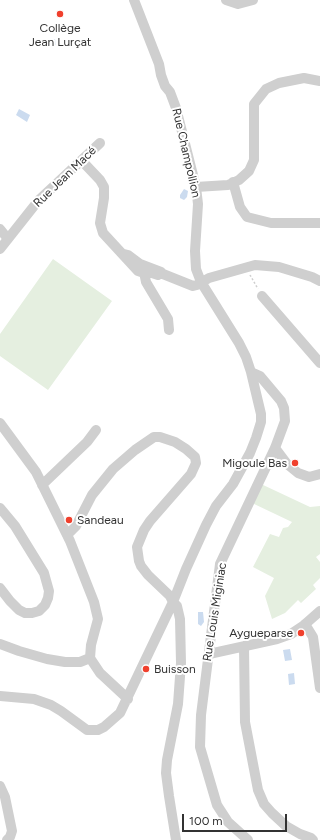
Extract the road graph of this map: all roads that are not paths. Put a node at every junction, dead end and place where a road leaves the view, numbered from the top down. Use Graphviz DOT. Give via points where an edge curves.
graph roads {
  1 [pos="134,0"];
  2 [pos="226,0"];
  3 [pos="253,0"];
  4 [pos="320,81"];
  5 [pos="100,143"];
  6 [pos="82,161"];
  7 [pos="233,182"];
  8 [pos="196,187"];
  9 [pos="320,223"];
  10 [pos="0,229"];
  11 [pos="8,239"];
  12 [pos="0,249"];
  13 [pos="143,269"];
  14 [pos="320,281"];
  15 [pos="201,282"];
  16 [pos="262,296"];
  17 [pos="169,330"];
  18 [pos="320,363"];
  19 [pos="251,372"];
  20 [pos="0,423"];
  21 [pos="96,430"];
  22 [pos="275,448"];
  23 [pos="320,474"];
  24 [pos="42,484"];
  25 [pos="0,508"];
  26 [pos="67,535"];
  27 [pos="0,588"];
  28 [pos="173,602"];
  29 [pos="320,611"];
  30 [pos="305,624"];
  31 [pos="0,644"];
  32 [pos="244,646"];
  33 [pos="208,654"];
  34 [pos="90,658"];
  35 [pos="320,688"];
  36 [pos="0,696"];
  37 [pos="128,699"];
  38 [pos="0,786"];
  39 [pos="315,838"];
  40 [pos="7,840"];
  41 [pos="176,840"];
  42 [pos="248,840"];
  1 -- 8 [label="street, Rue Champollion" via="159,64 160,75 176,108"];
  2 -- 3 [label="street" via="238,4"];
  4 -- 7 [label="street" via="304,78 279,83 266,89 254,104 254,160 249,171"];
  5 -- 6 [label="street, Rue Jean Macé"];
  6 -- 11 [label="street, Rue Jean Macé" via="38,201"];
  6 -- 13 [label="street" via="104,187 100,223 103,233 133,266"];
  7 -- 8 [label="street" via="228,185"];
  7 -- 9 [label="street" via="240,207 247,217 271,223"];
  8 -- 15 [label="street, Rue Champollion" via="198,204 195,251 196,269"];
  10 -- 11 [label="street"];
  11 -- 12 [label="street, Rue Jean Macé"];
  13 -- 15 [label="street" via="193,286"];
  13 -- 17 [label="street" via="146,282 168,319"];
  14 -- 15 [label="street" via="279,267 255,265"];
  15 -- 19 [label="street, Rue Champollion" via="239,343"];
  16 -- 18 [label="street"];
  19 -- 22 [label="street, Rue Louis Miginiac" via="260,376 282,404 285,421"];
  19 -- 28 [label="street, Rue Champollion" via="261,414 256,438 233,484 216,506 206,525"];
  20 -- 24 [label="street"];
  21 -- 24 [label="street" via="87,442"];
  22 -- 23 [label="street" via="287,464 298,473 309,477"];
  22 -- 33 [label="street, Rue Louis Miginiac" via="220,564"];
  24 -- 26 [label="street"];
  25 -- 27 [label="street" via="15,526 44,573 49,591 45,605 39,611 25,613 19,610"];
  26 -- 28 [label="street" via="76,526 92,495 113,469 154,437 175,442 194,457 196,463 191,474 150,521 137,547 141,566"];
  26 -- 34 [label="street" via="94,602 98,619"];
  28 -- 37 [label="street, Rue Champollion"];
  28 -- 41 [label="street" via="177,606 180,619 181,663 178,704 166,773"];
  29 -- 30 [label="street"];
  30 -- 32 [label="street" via="278,639"];
  30 -- 35 [label="street" via="313,637"];
  31 -- 34 [label="street" via="47,659 66,662 80,662"];
  32 -- 33 [label="street"];
  32 -- 39 [label="street" via="245,722 258,790 264,804 286,826 300,834"];
  33 -- 42 [label="street, Rue Louis Miginiac" via="200,747 217,805 228,822"];
  34 -- 37 [label="street" via="100,673"];
  36 -- 37 [label="street, Rue Champollion" via="47,703 92,731 104,727 114,719"];
  38 -- 40 [label="street" via="11,823 11,834"];
}
